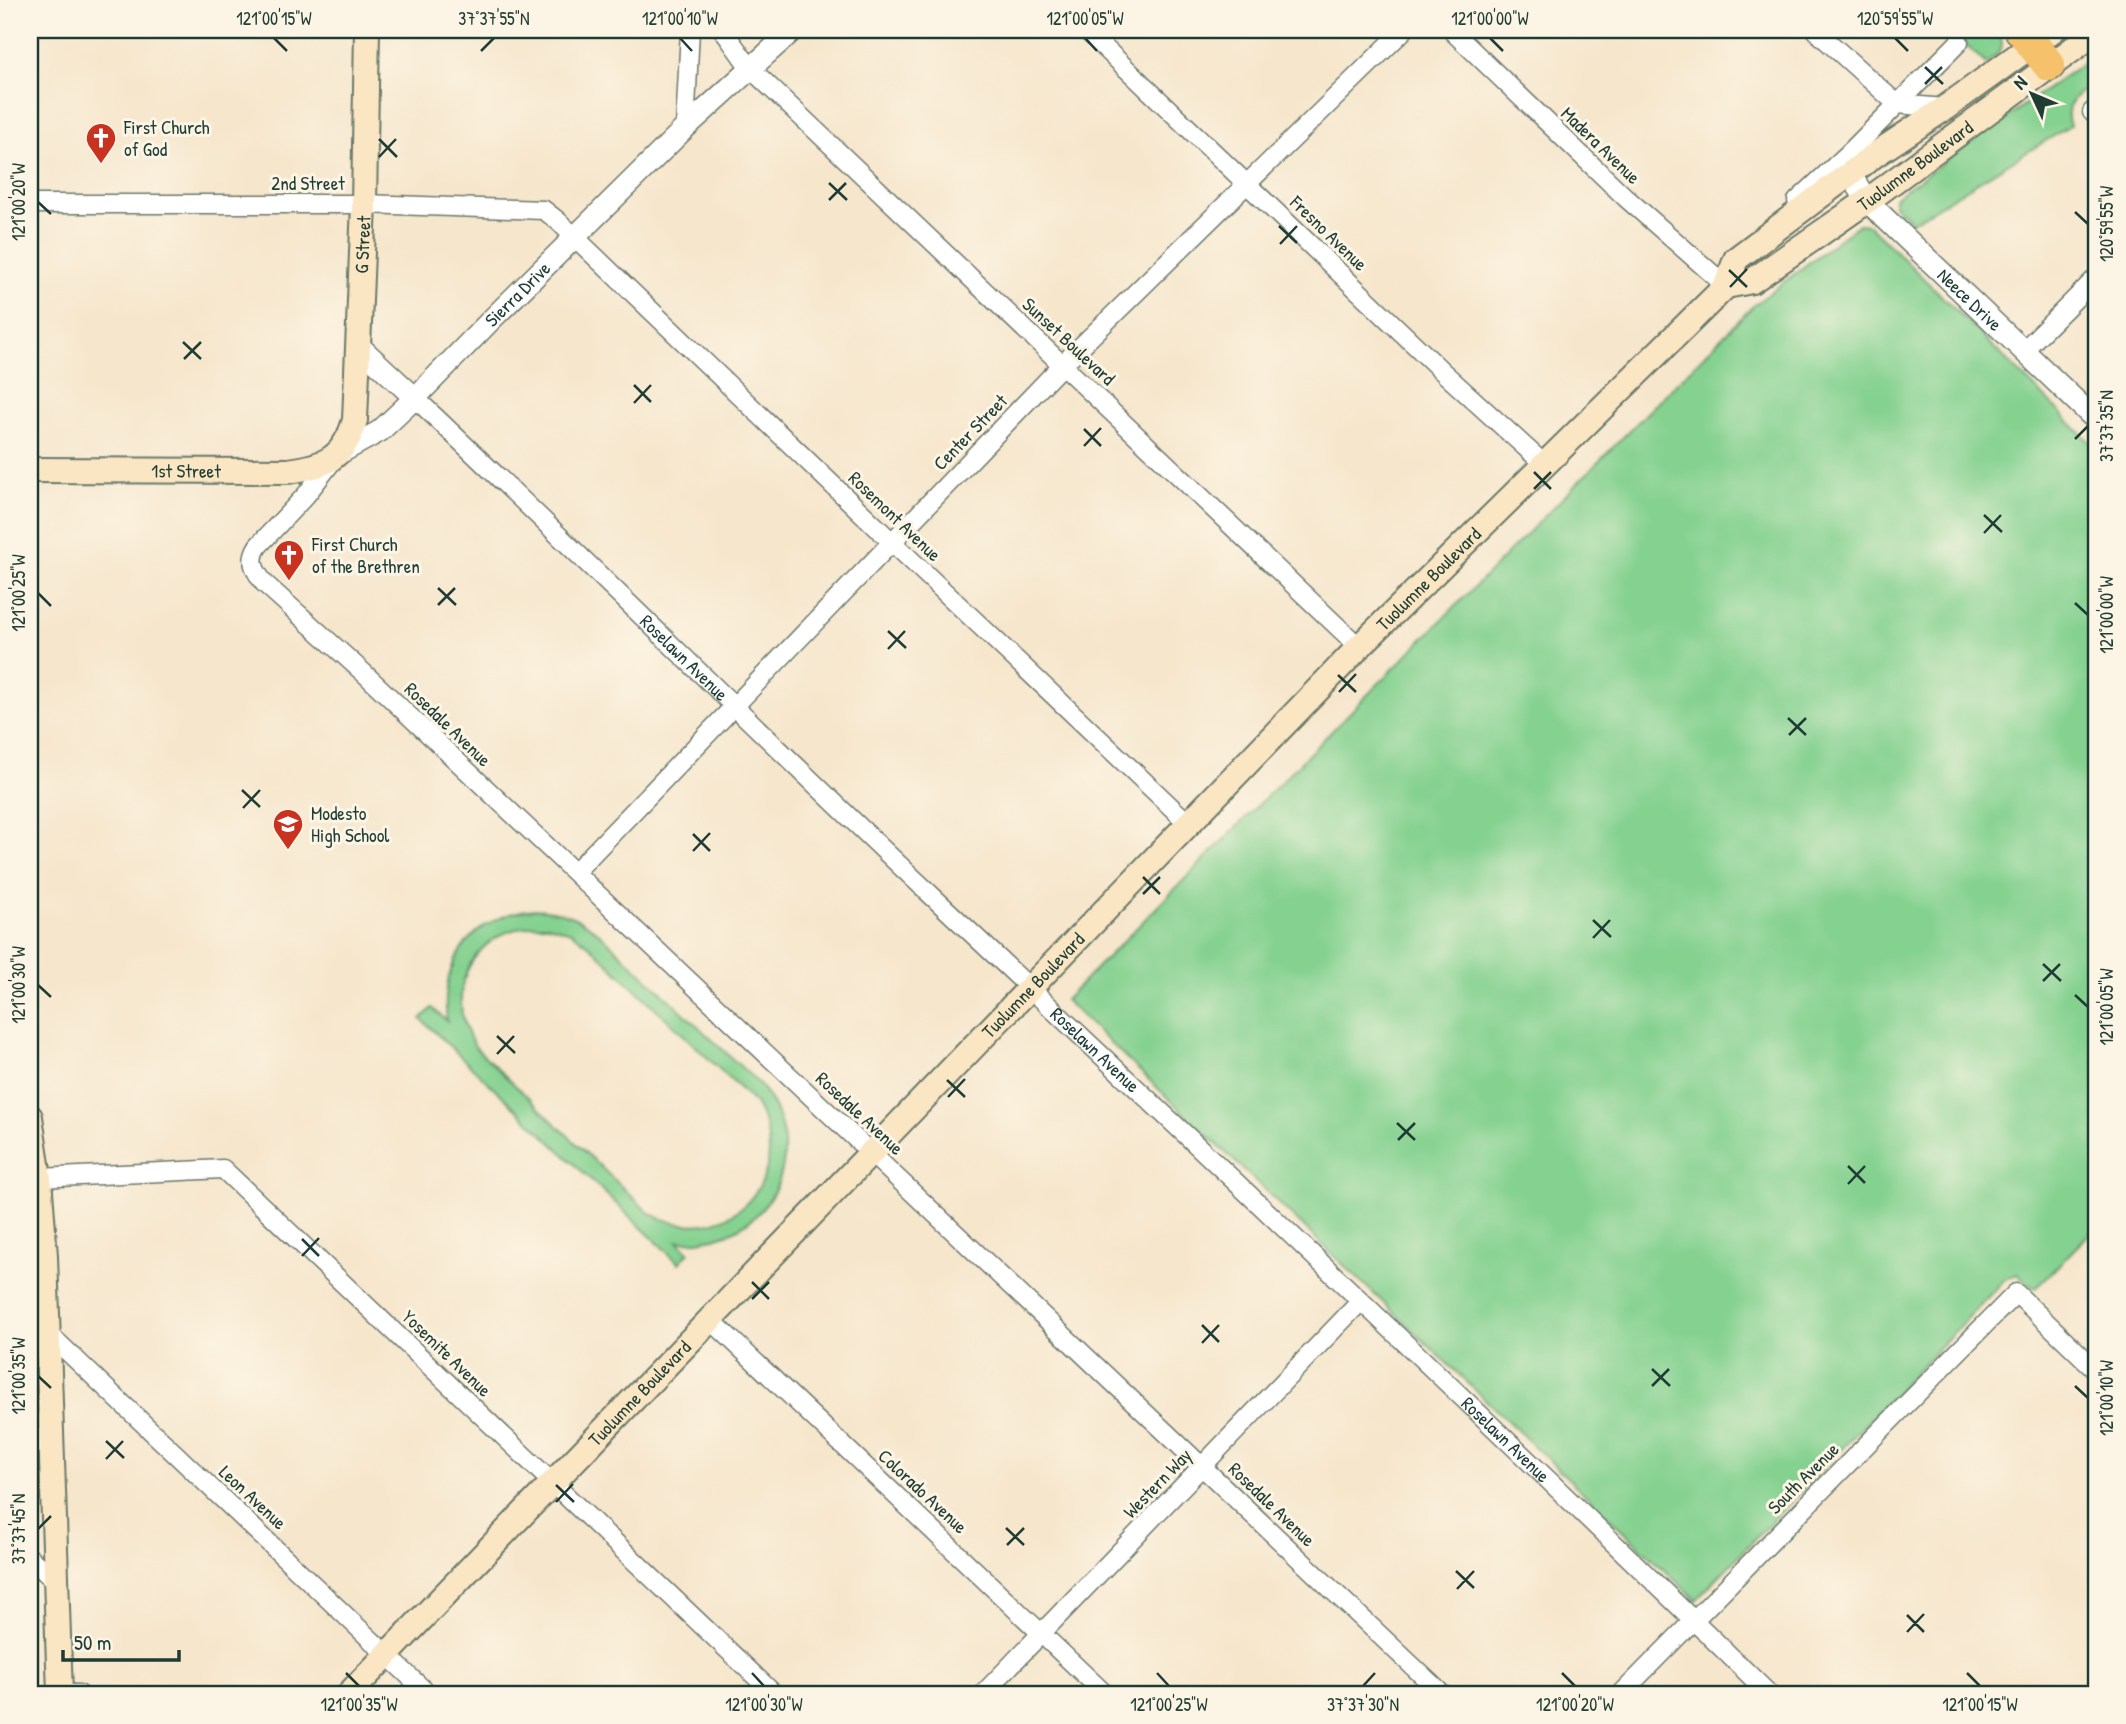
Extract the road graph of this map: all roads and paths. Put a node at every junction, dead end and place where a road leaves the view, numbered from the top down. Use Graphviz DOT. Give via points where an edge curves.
graph roads {
  1 [pos="367,30"];
  2 [pos="690,30"];
  3 [pos="723,30"];
  4 [pos="793,30"];
  5 [pos="1086,30"];
  6 [pos="1404,30"];
  7 [pos="1451,30"];
  8 [pos="1815,30"];
  9 [pos="2096,32"];
  10 [pos="1959,42"];
  11 [pos="2039,42"];
  12 [pos="750,68"];
  13 [pos="1897,104"];
  14 [pos="1945,108"];
  15 [pos="685,128"];
  16 [pos="1851,163"];
  17 [pos="1248,185"];
  18 [pos="1867,201"];
  19 [pos="30,204"];
  20 [pos="364,204"];
  21 [pos="574,237"];
  22 [pos="2096,278"];
  23 [pos="1726,286"];
  24 [pos="359,346"];
  25 [pos="2024,350"];
  26 [pos="1063,364"];
  27 [pos="415,398"];
  28 [pos="2096,420"];
  29 [pos="338,454"];
  30 [pos="1545,465"];
  31 [pos="30,470"];
  32 [pos="892,543"];
  33 [pos="252,562"];
  34 [pos="1359,647"];
  35 [pos="735,705"];
  36 [pos="1188,823"];
  37 [pos="575,872"];
  38 [pos="1031,987"];
  39 [pos="30,1125"];
  40 [pos="871,1153"];
  41 [pos="39,1178"];
  42 [pos="1361,1301"];
  43 [pos="711,1320"];
  44 [pos="48,1333"];
  45 [pos="2096,1370"];
  46 [pos="50,1430"];
  47 [pos="30,1449"];
  48 [pos="1202,1466"];
  49 [pos="554,1483"];
  50 [pos="30,1558"];
  51 [pos="56,1582"];
  52 [pos="1693,1620"];
  53 [pos="1042,1633"];
  54 [pos="387,1655"];
  55 [pos="60,1694"];
  56 [pos="79,1694"];
  57 [pos="349,1694"];
  58 [pos="428,1694"];
  59 [pos="774,1694"];
  60 [pos="983,1694"];
  61 [pos="1105,1694"];
  62 [pos="1442,1694"];
  63 [pos="1621,1694"];
  64 [pos="1769,1694"];
  1 -- 20 [label="main road, G Street"];
  2 -- 15 [label="street"];
  3 -- 12 [label="street, Sunset Boulevard"];
  4 -- 12 [label="street, Sierra Drive"];
  5 -- 17 [label="street, Fresno Avenue"];
  6 -- 17 [label="street, Center Street"];
  7 -- 23 [label="street, Madera Avenue" via="1625,197"];
  8 -- 13 [label="street"];
  9 -- 11 [label="main road, Tuolumne Boulevard"];
  10 -- 13 [label="street, Tuolumne Boulevard"];
  11 -- 14 [label="main road, Tuolumne Boulevard"];
  11 -- 18 [label="main road, Tuolumne Boulevard"];
  12 -- 15 [label="street, Sierra Drive"];
  12 -- 26 [label="street, Sunset Boulevard"];
  13 -- 14 [label="street"];
  13 -- 16 [label="street, Tuolumne Boulevard"];
  14 -- 16 [label="main road, Tuolumne Boulevard" via="1876,154"];
  15 -- 21 [label="street, Sierra Drive"];
  16 -- 18 [label="street, Neece Drive"];
  16 -- 23 [label="main road, Tuolumne Boulevard" via="1737,259"];
  17 -- 26 [label="street, Center Street"];
  17 -- 30 [label="street, Fresno Avenue"];
  18 -- 23 [label="main road, Tuolumne Boulevard" via="1752,281"];
  18 -- 25 [label="street, Neece Drive"];
  19 -- 20 [label="street, 2nd Street"];
  20 -- 21 [label="street, 2nd Street" via="544,210"];
  20 -- 24 [label="main road, G Street"];
  21 -- 27 [label="street, Sierra Drive"];
  21 -- 32 [label="street, Rosemont Avenue"];
  22 -- 25 [label="street"];
  23 -- 30 [label="main road, Tuolumne Boulevard"];
  24 -- 27 [label="street, Roselawn Avenue"];
  24 -- 29 [label="main road, G Street" via="355,420"];
  25 -- 28 [label="street, Neece Drive"];
  26 -- 32 [label="street, Center Street"];
  26 -- 34 [label="street, Sunset Boulevard"];
  27 -- 29 [label="street, Sierra Drive" via="380,431"];
  27 -- 35 [label="street, Roselawn Avenue"];
  29 -- 31 [label="main road, 1st Street" via="314,468 288,471"];
  29 -- 33 [label="street, Sierra Drive" via="258,545"];
  30 -- 34 [label="main road, Tuolumne Boulevard"];
  32 -- 35 [label="street, Center Street"];
  32 -- 36 [label="street, Rosemont Avenue"];
  33 -- 37 [label="street, Rosedale Avenue" via="264,583"];
  34 -- 36 [label="main road, Tuolumne Boulevard"];
  35 -- 37 [label="street, Center Street"];
  35 -- 38 [label="street, Roselawn Avenue"];
  36 -- 38 [label="main road, Tuolumne Boulevard"];
  37 -- 40 [label="street, Rosedale Avenue"];
  38 -- 40 [label="main road, Tuolumne Boulevard"];
  38 -- 42 [label="street, Roselawn Avenue"];
  39 -- 41 [label="main road"];
  40 -- 43 [label="main road, Tuolumne Boulevard"];
  40 -- 48 [label="street, Rosedale Avenue"];
  41 -- 44 [label="main road"];
  41 -- 49 [label="street, Yosemite Avenue" via="223,1169"];
  42 -- 48 [label="street, Western Way"];
  42 -- 52 [label="street, Roselawn Avenue"];
  43 -- 49 [label="main road, Tuolumne Boulevard"];
  43 -- 53 [label="street, Colorado Avenue"];
  44 -- 46 [label="main road"];
  44 -- 54 [label="street, Leon Avenue"];
  45 -- 52 [label="street, South Avenue" via="2016,1293"];
  46 -- 47 [label="street"];
  46 -- 51 [label="main road"];
  48 -- 53 [label="street, Western Way"];
  48 -- 62 [label="street, Rosedale Avenue"];
  49 -- 54 [label="main road, Tuolumne Boulevard"];
  49 -- 59 [label="street, Yosemite Avenue"];
  50 -- 51 [label="street"];
  51 -- 55 [label="main road"];
  52 -- 63 [label="street, South Avenue"];
  52 -- 64 [label="street, Roselawn Avenue"];
  53 -- 60 [label="street, Western Way"];
  53 -- 61 [label="street, Colorado Avenue"];
  54 -- 57 [label="main road, Tuolumne Boulevard"];
  54 -- 58 [label="street, Leon Avenue"];
  55 -- 56 [label="street"];
}
